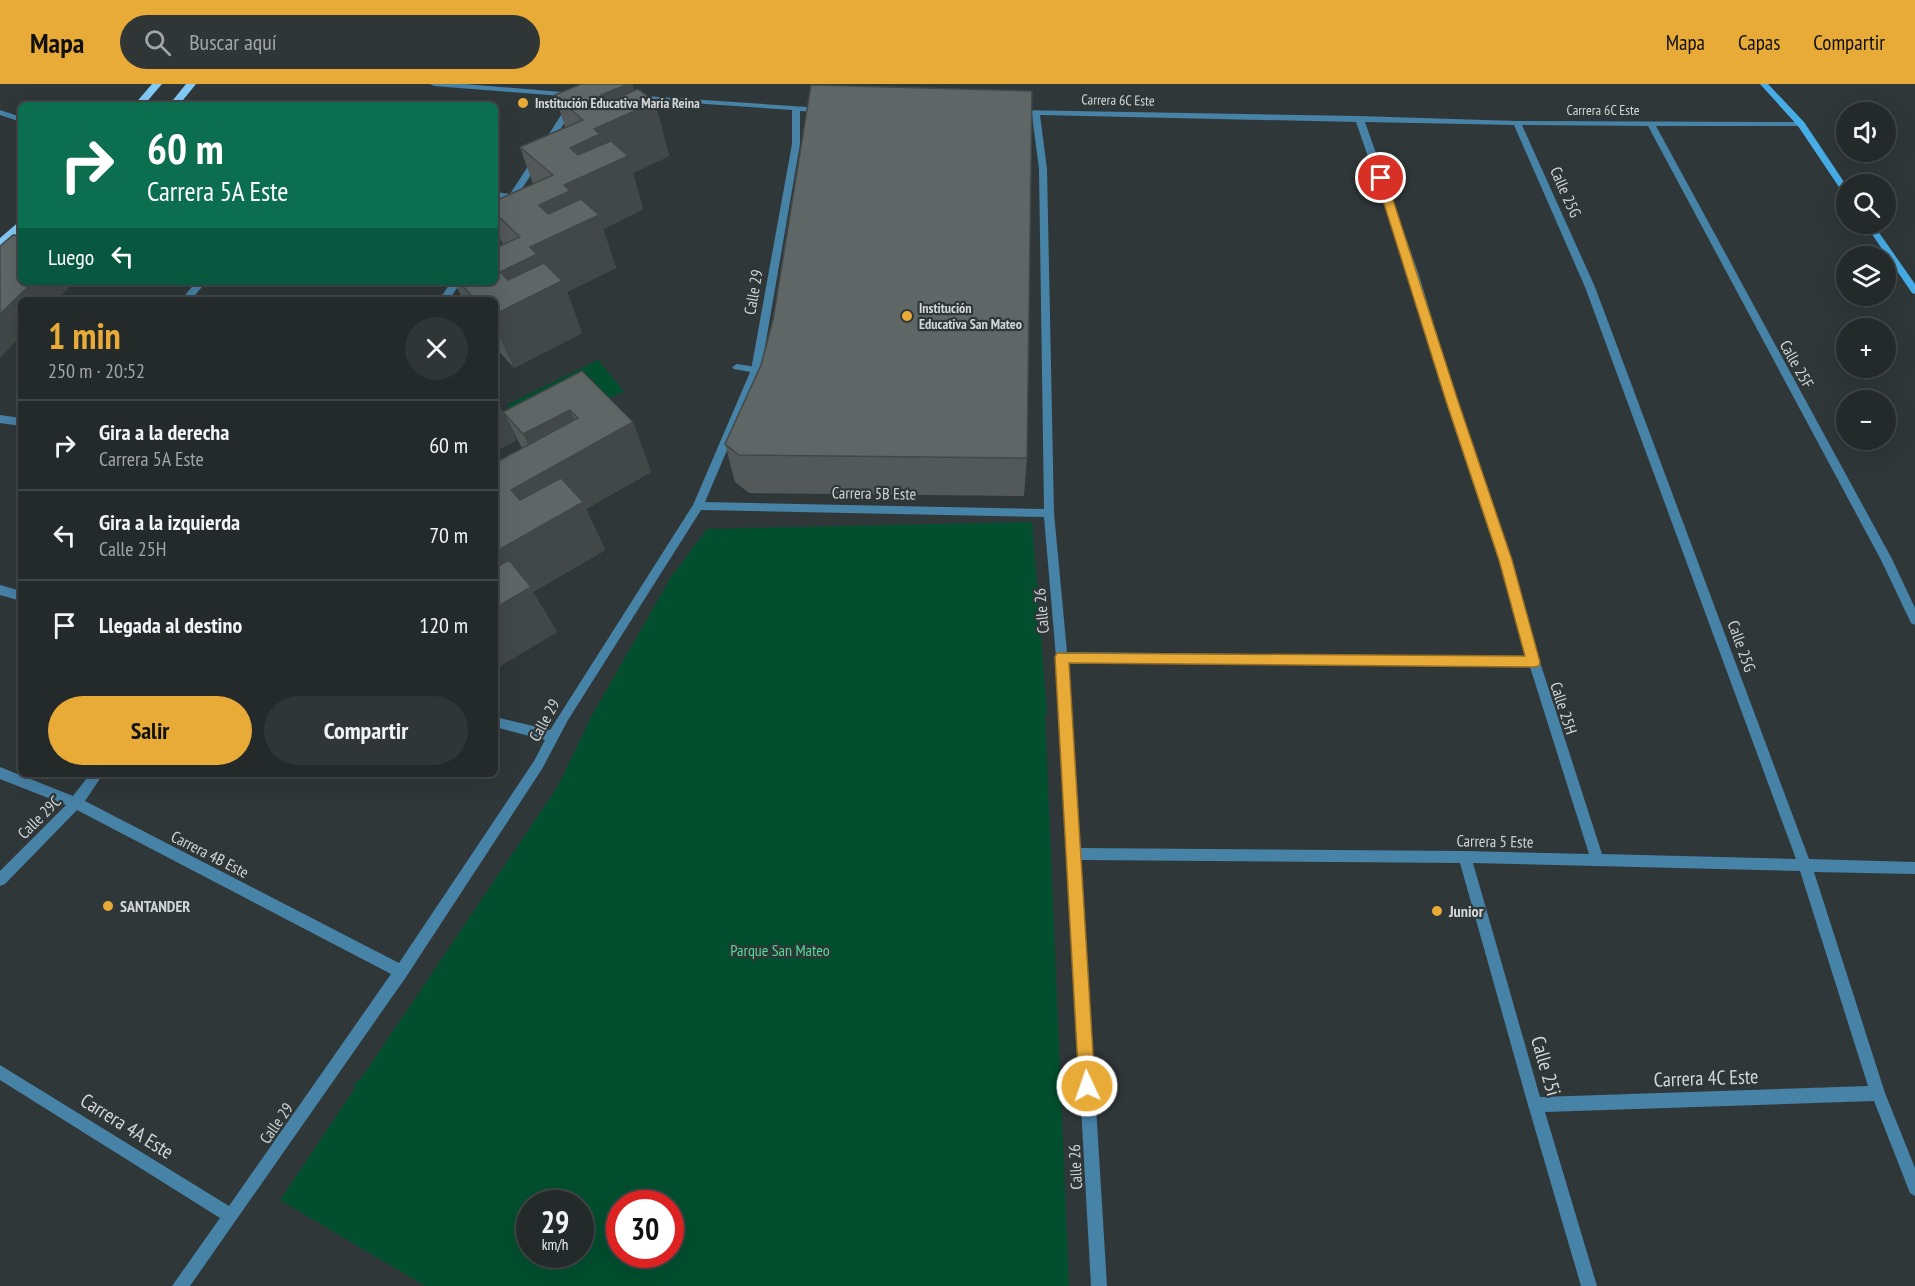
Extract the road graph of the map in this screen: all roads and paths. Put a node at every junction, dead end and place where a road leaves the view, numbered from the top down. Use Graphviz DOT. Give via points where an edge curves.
graph roads {
  1 [pos="157,84"];
  2 [pos="191,84"];
  3 [pos="434,84"];
  4 [pos="1764,84"];
  5 [pos="578,96"];
  6 [pos="589,96"];
  7 [pos="623,96"];
  8 [pos="142,102"];
  9 [pos="176,102"];
  10 [pos="796,109"];
  11 [pos="829,110"];
  12 [pos="0,112"];
  13 [pos="1013,112"];
  14 [pos="1036,112"];
  15 [pos="1359,118"];
  16 [pos="18,119"];
  17 [pos="1517,123"];
  18 [pos="1651,124"];
  19 [pos="1801,124"];
  20 [pos="1836,176"];
  21 [pos="498,195"];
  22 [pos="513,197"];
  23 [pos="498,220"];
  24 [pos="18,227"];
  25 [pos="1876,234"];
  26 [pos="0,244"];
  27 [pos="198,285"];
  28 [pos="1915,291"];
  29 [pos="188,297"];
  30 [pos="737,367"];
  31 [pos="756,370"];
  32 [pos="0,419"];
  33 [pos="18,422"];
  34 [pos="698,506"];
  35 [pos="1049,513"];
  36 [pos="0,590"];
  37 [pos="18,595"];
  38 [pos="1915,620"];
  39 [pos="1062,657"];
  40 [pos="1534,662"];
  41 [pos="498,723"];
  42 [pos="553,736"];
  43 [pos="0,773"];
  44 [pos="96,777"];
  45 [pos="76,803"];
  46 [pos="1073,854"];
  47 [pos="1465,857"];
  48 [pos="1598,861"];
  49 [pos="1805,865"];
  50 [pos="1915,868"];
  51 [pos="0,880"];
  52 [pos="401,972"];
  53 [pos="0,1072"];
  54 [pos="1878,1093"];
  55 [pos="1535,1105"];
  56 [pos="1915,1188"];
  57 [pos="231,1216"];
  58 [pos="180,1286"];
  59 [pos="1099,1286"];
  60 [pos="1589,1286"];
  1 -- 8 [label="main road"];
  2 -- 9 [label="main road"];
  3 -- 5 [label="street"];
  4 -- 19 [label="main road"];
  5 -- 6 [label="street"];
  5 -- 22 [label="street"];
  7 -- 10 [label="street"];
  10 -- 11 [label="street"];
  10 -- 31 [label="street, Calle 29" via="796,144"];
  12 -- 16 [label="street"];
  13 -- 14 [label="street, Carrera 6C Este"];
  14 -- 15 [label="street, Carrera 6C Este"];
  14 -- 35 [label="street, Calle 26" via="1043,169"];
  15 -- 17 [label="street, Carrera 6C Este"];
  15 -- 40 [label="street, Calle 25H" via="1506,560"];
  17 -- 18 [label="street, Carrera 6C Este"];
  17 -- 49 [label="street, Calle 25G" via="1590,287"];
  18 -- 19 [label="street, Carrera 6C Este"];
  18 -- 38 [label="street, Calle 25F" via="1886,559"];
  19 -- 20 [label="main road"];
  21 -- 22 [label="street"];
  22 -- 23 [label="street"];
  24 -- 26 [label="main road"];
  25 -- 28 [label="main road"];
  27 -- 29 [label="street"];
  30 -- 31 [label="street"];
  31 -- 34 [label="street, Calle 29"];
  32 -- 33 [label="street"];
  34 -- 35 [label="street, Carrera 5B Este"];
  34 -- 42 [label="street, Calle 29"];
  35 -- 39 [label="street, Calle 26"];
  36 -- 37 [label="street"];
  39 -- 40 [label="street"];
  39 -- 46 [label="street, Calle 26"];
  40 -- 48 [label="street, Calle 25H"];
  41 -- 42 [label="street"];
  42 -- 52 [label="street, Calle 29" via="538,765"];
  43 -- 45 [label="street, Carrera 4B Este"];
  44 -- 45 [label="street, Calle 29C"];
  45 -- 51 [label="street, Calle 29C"];
  45 -- 52 [label="street, Carrera 4B Este"];
  46 -- 47 [label="street, Carrera 5 Este"];
  46 -- 59 [label="street, Calle 26"];
  47 -- 48 [label="street, Carrera 5 Este"];
  47 -- 55 [label="street, Calle 25i"];
  48 -- 49 [label="street, Carrera 5 Este"];
  49 -- 50 [label="street, Carrera 5 Este"];
  49 -- 54 [label="street, Calle 25G"];
  52 -- 57 [label="street, Calle 29"];
  53 -- 57 [label="street, Carrera 4A Este"];
  54 -- 55 [label="street, Carrera 4C Este"];
  54 -- 56 [label="street, Calle 25G"];
  55 -- 60 [label="street, Calle 25i"];
  57 -- 58 [label="street, Calle 29"];
}
